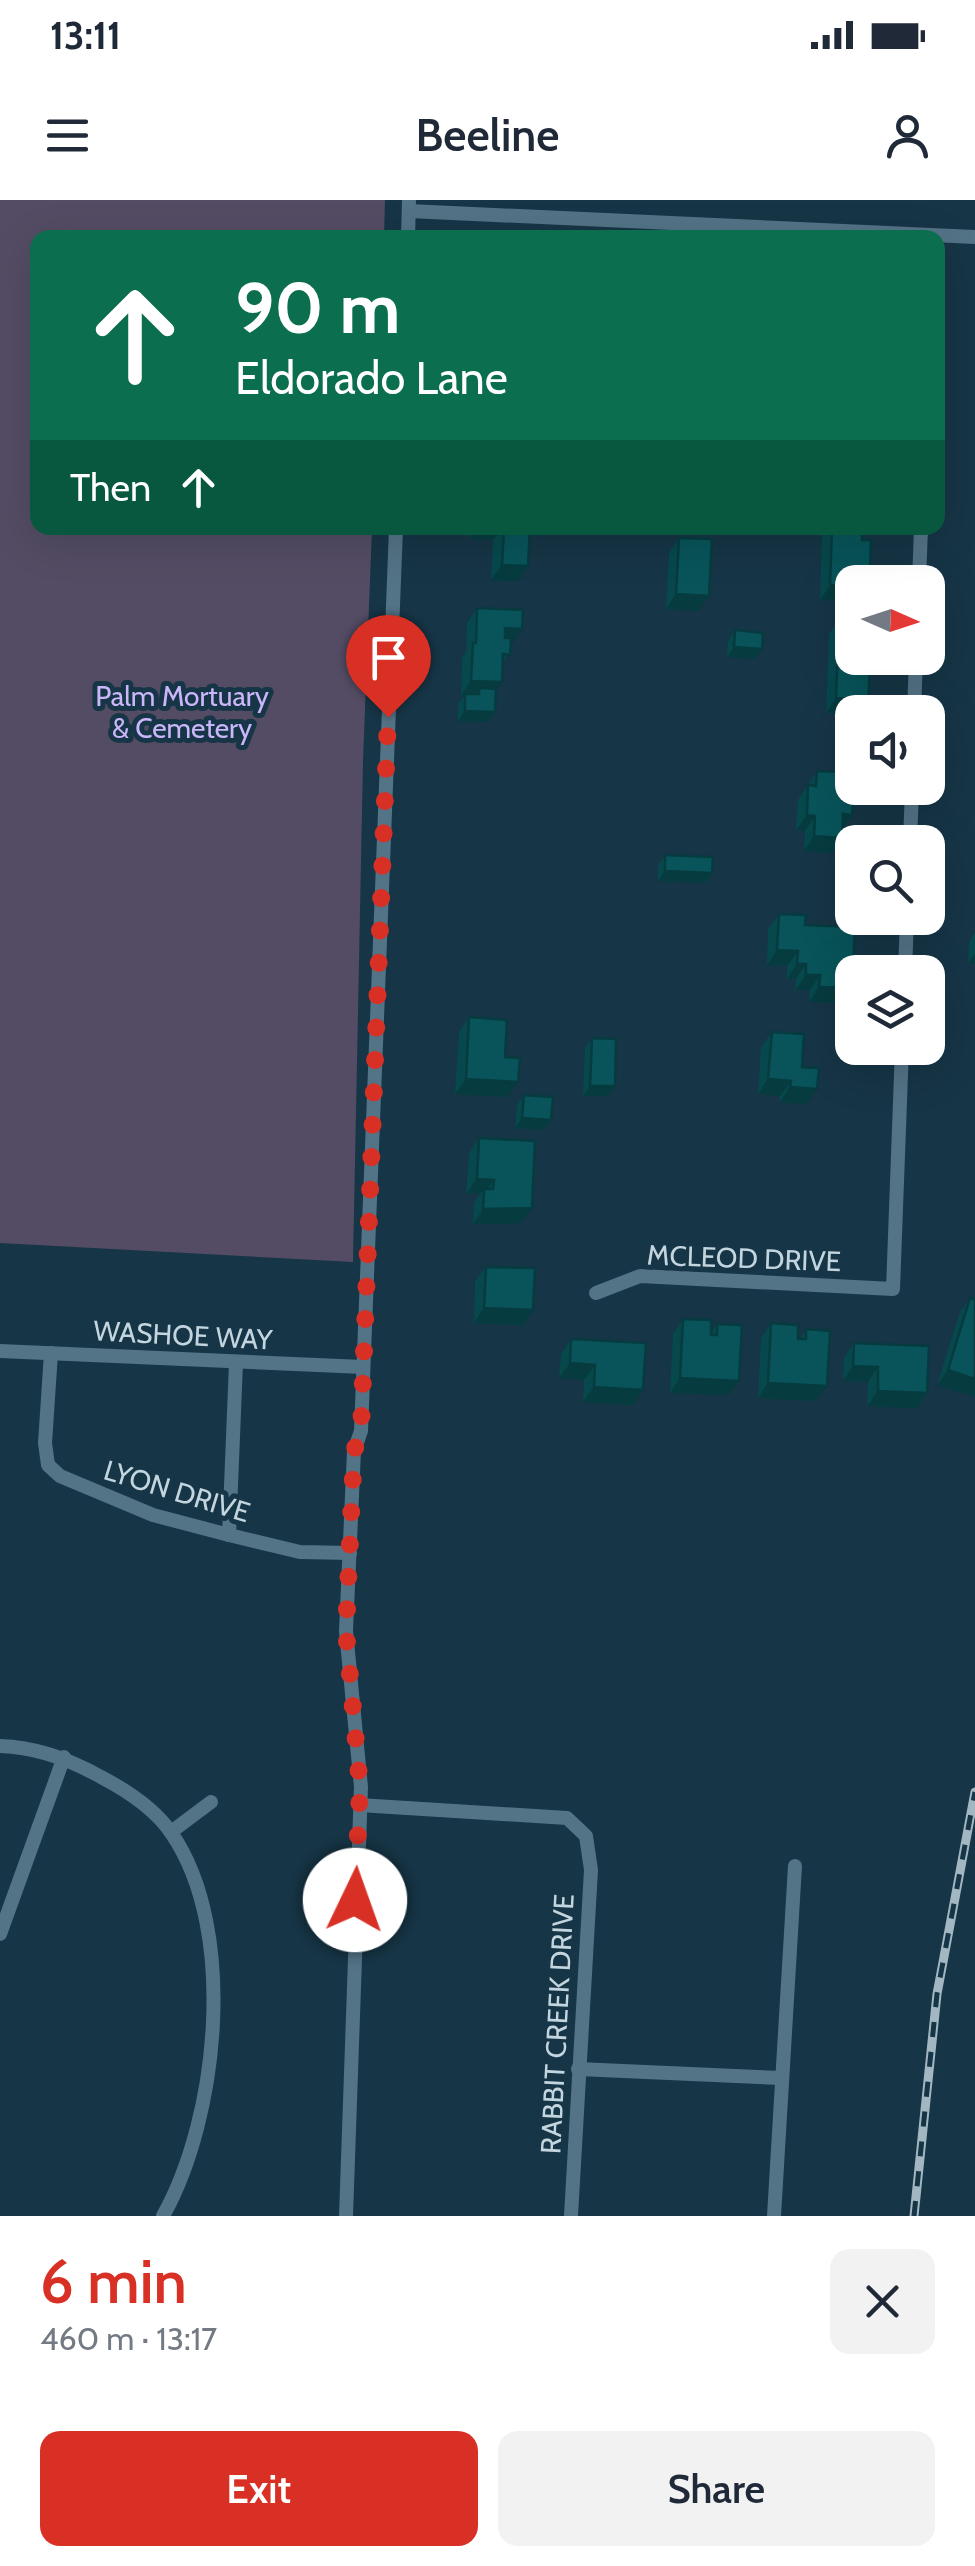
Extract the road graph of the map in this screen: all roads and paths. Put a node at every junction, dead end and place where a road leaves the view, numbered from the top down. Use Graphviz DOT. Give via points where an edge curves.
graph roads {
  1 [pos="409,206"];
  2 [pos="827,230"];
  3 [pos="945,237"];
  4 [pos="975,238"];
  5 [pos="396,535"];
  6 [pos="922,535"];
  7 [pos="920,565"];
  8 [pos="901,1065"];
  9 [pos="596,1294"];
  10 [pos="0,1350"];
  11 [pos="52,1353"];
  12 [pos="236,1364"];
  13 [pos="363,1367"];
  14 [pos="228,1536"];
  15 [pos="350,1553"];
  16 [pos="0,1746"];
  17 [pos="64,1756"];
  18 [pos="211,1802"];
  19 [pos="359,1805"];
  20 [pos="172,1832"];
  21 [pos="795,1866"];
  22 [pos="0,1934"];
  23 [pos="578,2069"];
  24 [pos="781,2078"];
  25 [pos="164,2216"];
  26 [pos="346,2216"];
  27 [pos="571,2216"];
  28 [pos="774,2216"];
  1 -- 2 [label="street"];
  3 -- 4 [label="street"];
  5 -- 13 [label="street"];
  6 -- 7 [label="street"];
  8 -- 9 [label="street, MCLEOD DRIVE" via="893,1289 640,1276"];
  10 -- 11 [label="street, WASHOE WAY"];
  11 -- 12 [label="street, WASHOE WAY"];
  11 -- 14 [label="street, LYON DRIVE" via="48,1465 126,1506"];
  12 -- 13 [label="street, WASHOE WAY"];
  12 -- 14 [label="street"];
  13 -- 15 [label="street"];
  14 -- 15 [label="street, LYON DRIVE" via="300,1552"];
  15 -- 19 [label="street" via="346,1631"];
  16 -- 17 [label="street"];
  17 -- 20 [label="street" via="122,1788"];
  17 -- 22 [label="street"];
  18 -- 20 [label="street"];
  19 -- 23 [label="street, RABBIT CREEK DRIVE" via="567,1818 586,1836 591,1870"];
  19 -- 26 [label="street"];
  20 -- 25 [label="street" via="194,1876 213,1970 209,2082 200,2128"];
  21 -- 24 [label="street"];
  23 -- 24 [label="street"];
  23 -- 27 [label="street, RABBIT CREEK DRIVE"];
  24 -- 28 [label="street"];
}
